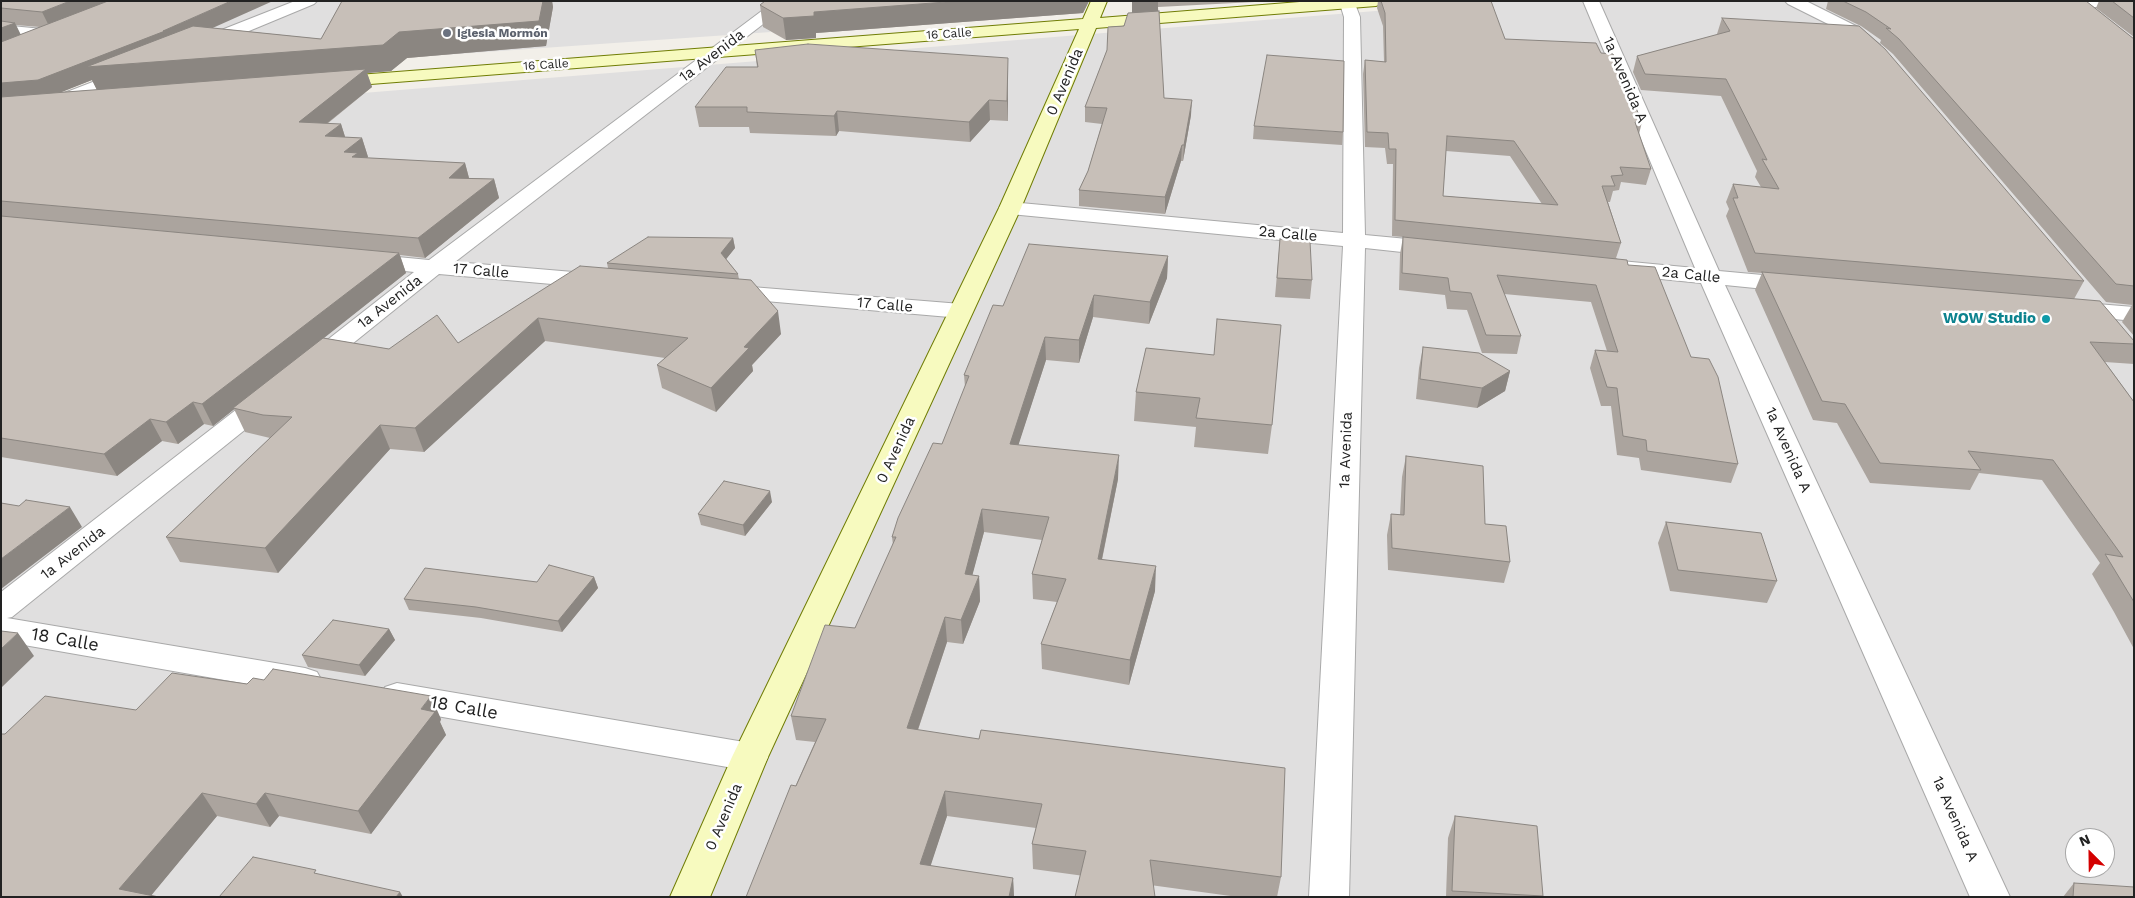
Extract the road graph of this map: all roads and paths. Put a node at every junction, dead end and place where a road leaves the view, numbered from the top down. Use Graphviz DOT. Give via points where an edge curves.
graph roads {
  1 [pos="309,1"];
  2 [pos="785,1"];
  3 [pos="1376,1"];
  4 [pos="1591,1"];
  5 [pos="1793,1"];
  6 [pos="2074,1"];
  7 [pos="1348,4"];
  8 [pos="2134,4"];
  9 [pos="1095,12"];
  10 [pos="2096,19"];
  11 [pos="70,28"];
  12 [pos="1,30"];
  13 [pos="53,35"];
  14 [pos="18,48"];
  15 [pos="190,49"];
  16 [pos="718,52"];
  17 [pos="1886,59"];
  18 [pos="144,67"];
  19 [pos="320,83"];
  20 [pos="111,99"];
  21 [pos="1010,208"];
  22 [pos="1354,240"];
  23 [pos="1462,252"];
  24 [pos="345,259"];
  25 [pos="1601,266"];
  26 [pos="434,267"];
  27 [pos="1710,277"];
  28 [pos="623,283"];
  29 [pos="1819,287"];
  30 [pos="2079,288"];
  31 [pos="702,290"];
  32 [pos="2048,307"];
  33 [pos="961,311"];
  34 [pos="2098,311"];
  35 [pos="2134,314"];
  36 [pos="2116,333"];
  37 [pos="1,609"];
  38 [pos="1,629"];
  39 [pos="750,757"];
  40 [pos="690,897"];
  41 [pos="1329,897"];
  42 [pos="1990,897"];
  1 -- 15 [label="street"];
  2 -- 16 [label="street, 1a Avenida"];
  3 -- 7 [label="street, 16 Calle"];
  4 -- 27 [label="street, 1a Avenida A"];
  5 -- 17 [label="street" via="1854,31"];
  6 -- 8 [label="street"];
  6 -- 10 [label="street"];
  7 -- 9 [label="street, 16 Calle"];
  7 -- 22 [label="street, 1a Avenida" via="1352,17"];
  9 -- 16 [label="street, 16 Calle"];
  9 -- 21 [label="street, 0 Avenida"];
  11 -- 13 [label="street"];
  12 -- 13 [label="street"];
  13 -- 14 [label="street"];
  16 -- 19 [label="street, 16 Calle"];
  16 -- 26 [label="street, 1a Avenida"];
  18 -- 20 [label="street" via="43,105"];
  21 -- 22 [label="street, 2a Calle"];
  21 -- 33 [label="street, 0 Avenida"];
  22 -- 23 [label="street, 2a Calle"];
  22 -- 41 [label="street, 1a Avenida"];
  24 -- 26 [label="street, 17 Calle"];
  25 -- 27 [label="street, 2a Calle"];
  26 -- 28 [label="street, 17 Calle"];
  26 -- 37 [label="street, 1a Avenida"];
  27 -- 29 [label="street, 2a Calle"];
  27 -- 42 [label="street, 1a Avenida A"];
  30 -- 34 [label="street"];
  31 -- 33 [label="street, 17 Calle"];
  32 -- 34 [label="street"];
  33 -- 39 [label="street, 0 Avenida"];
  34 -- 35 [label="street"];
  34 -- 36 [label="street"];
  38 -- 39 [label="street, 18 Calle"];
  39 -- 40 [label="street, 0 Avenida"];
}
